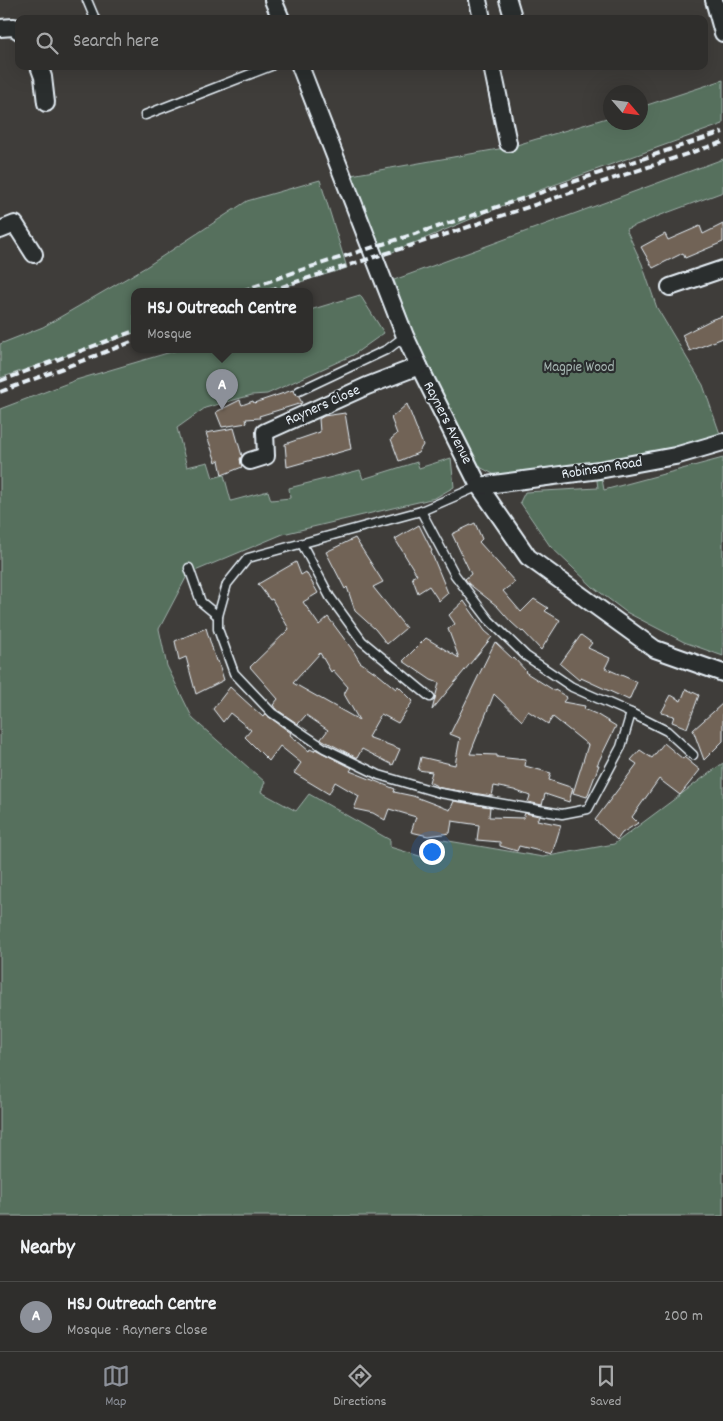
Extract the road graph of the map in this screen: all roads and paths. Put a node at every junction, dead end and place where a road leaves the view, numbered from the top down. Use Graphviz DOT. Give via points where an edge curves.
graph roads {
  1 [pos="87,0"];
  2 [pos="272,0"];
  3 [pos="478,0"];
  4 [pos="508,0"];
  5 [pos="714,0"];
  6 [pos="93,15"];
  7 [pos="278,15"];
  8 [pos="481,15"];
  9 [pos="512,15"];
  10 [pos="0,28"];
  11 [pos="15,28"];
  12 [pos="723,33"];
  13 [pos="40,70"];
  14 [pos="260,70"];
  15 [pos="302,70"];
  16 [pos="493,70"];
  17 [pos="46,103"];
  18 [pos="145,114"];
  19 [pos="508,143"];
  20 [pos="0,230"];
  21 [pos="34,254"];
  22 [pos="723,269"];
  23 [pos="670,287"];
  24 [pos="405,336"];
  25 [pos="419,366"];
  26 [pos="299,392"];
  27 [pos="723,442"];
  28 [pos="250,461"];
  29 [pos="479,486"];
  30 [pos="421,511"];
  31 [pos="302,544"];
  32 [pos="189,568"];
  33 [pos="218,616"];
  34 [pos="723,673"];
  35 [pos="430,697"];
  36 [pos="632,713"];
  37 [pos="693,755"];
  1 -- 6 [label="lane"];
  2 -- 7 [label="street"];
  3 -- 8 [label="street"];
  4 -- 9 [label="street"];
  5 -- 12 [label="street"];
  10 -- 11 [label="street"];
  13 -- 17 [label="street"];
  14 -- 18 [label="lane"];
  15 -- 24 [label="street, Rayners Avenue"];
  16 -- 19 [label="street"];
  20 -- 21 [label="street" via="15,224"];
  22 -- 23 [label="street"];
  24 -- 25 [label="street, Rayners Avenue"];
  24 -- 26 [label="lane" via="388,349"];
  25 -- 28 [label="street, Rayners Close" via="265,432 266,456"];
  25 -- 29 [label="street, Rayners Avenue"];
  27 -- 29 [label="street, Robinson Road" via="675,456 599,470"];
  29 -- 30 [label="lane"];
  29 -- 34 [label="street, Rayners Avenue" via="528,556 655,649"];
  30 -- 31 [label="lane"];
  30 -- 36 [label="lane" via="455,575 489,620 526,656 572,686"];
  31 -- 33 [label="lane" via="248,558 227,584"];
  31 -- 35 [label="lane" via="330,597 362,641"];
  32 -- 33 [label="lane" via="201,602"];
  33 -- 36 [label="lane" via="218,629 234,672 272,713 324,748 379,775 440,793 562,814 588,809 621,747"];
  36 -- 37 [label="lane" via="666,731"];
}
